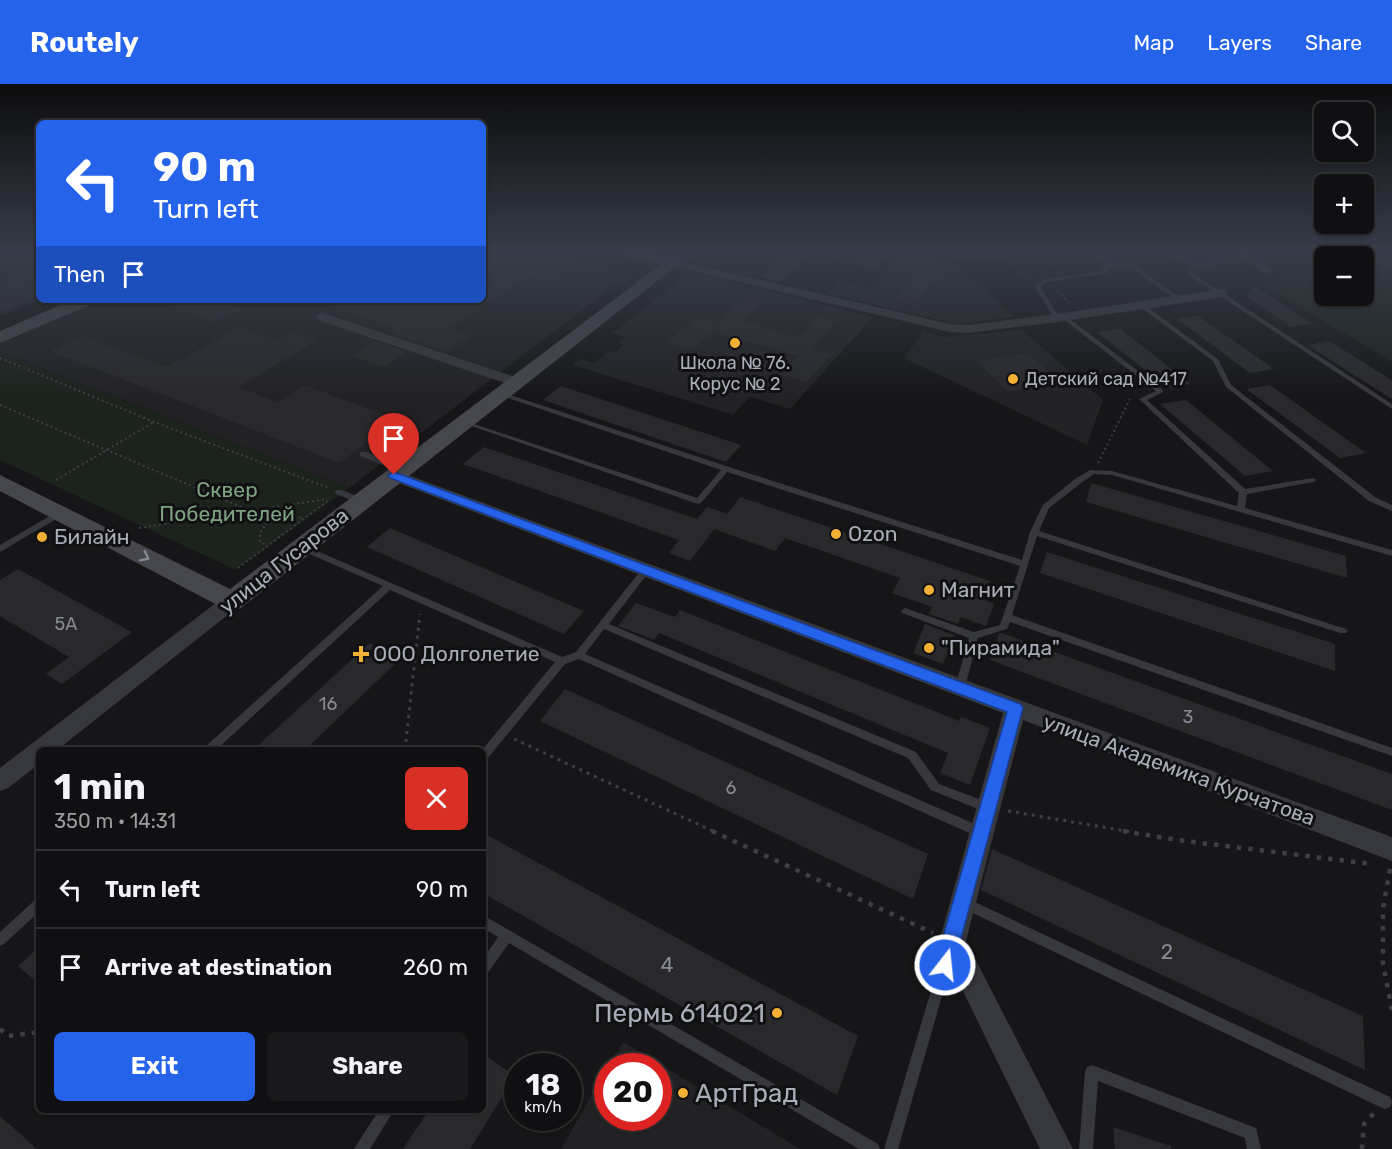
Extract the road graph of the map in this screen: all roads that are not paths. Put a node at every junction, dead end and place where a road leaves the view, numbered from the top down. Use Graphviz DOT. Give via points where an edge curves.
graph roads {
  1 [pos="623,301"];
  2 [pos="833,301"];
  3 [pos="1048,301"];
  4 [pos="1168,301"];
  5 [pos="1233,301"];
  6 [pos="79,303"];
  7 [pos="1141,305"];
  8 [pos="322,317"];
  9 [pos="1061,318"];
  10 [pos="0,338"];
  11 [pos="516,382"];
  12 [pos="501,393"];
  13 [pos="1392,407"];
  14 [pos="463,422"];
  15 [pos="363,454"];
  16 [pos="726,469"];
  17 [pos="397,472"];
  18 [pos="1313,480"];
  19 [pos="0,482"];
  20 [pos="1243,492"];
  21 [pos="1392,508"];
  22 [pos="1241,510"];
  23 [pos="60,513"];
  24 [pos="1034,532"];
  25 [pos="302,547"];
  26 [pos="0,549"];
  27 [pos="1392,553"];
  28 [pos="1025,564"];
  29 [pos="645,571"];
  30 [pos="389,586"];
  31 [pos="232,601"];
  32 [pos="904,611"];
  33 [pos="1007,617"];
  34 [pos="603,625"];
  35 [pos="1343,631"];
  36 [pos="974,636"];
  37 [pos="579,655"];
  38 [pos="562,661"];
  39 [pos="960,687"];
  40 [pos="1015,708"];
  41 [pos="43,747"];
  42 [pos="212,747"];
  43 [pos="36,752"];
  44 [pos="486,752"];
  45 [pos="1392,752"];
  46 [pos="0,781"];
  47 [pos="985,820"];
  48 [pos="1392,861"];
  49 [pos="962,902"];
  50 [pos="36,907"];
  51 [pos="486,923"];
  52 [pos="506,936"];
  53 [pos="0,940"];
  54 [pos="952,942"];
  55 [pos="486,966"];
  56 [pos="1385,1102"];
  57 [pos="385,1113"];
  58 [pos="361,1149"];
  59 [pos="873,1149"];
  60 [pos="891,1149"];
  61 [pos="1057,1149"];
  62 [pos="1086,1149"];
  63 [pos="1254,1149"];
  1 -- 11 [label="street, улица Гусарова"];
  2 -- 9 [label="street" via="950,328"];
  3 -- 9 [label="lane"];
  4 -- 7 [label="street"];
  5 -- 13 [label="lane"];
  6 -- 10 [label="street"];
  7 -- 9 [label="street"];
  7 -- 21 [label="lane" via="1215,360 1228,386 1372,499"];
  8 -- 11 [label="street"];
  9 -- 20 [label="lane" via="1161,391 1142,399"];
  11 -- 12 [label="street, улица Гусарова"];
  12 -- 14 [label="street, улица Гусарова"];
  12 -- 16 [label="lane"];
  14 -- 16 [label="lane" via="698,501"];
  14 -- 17 [label="street, улица Гусарова"];
  15 -- 17 [label="lane"];
  16 -- 28 [label="lane"];
  17 -- 25 [label="street, улица Гусарова" via="350,497"];
  17 -- 29 [label="street, улица Академика Курчатова"];
  18 -- 20 [label="lane"];
  19 -- 23 [label="street"];
  20 -- 22 [label="lane"];
  22 -- 24 [label="lane" via="1112,473 1093,472 1046,507"];
  22 -- 27 [label="lane"];
  23 -- 26 [label="lane"];
  23 -- 31 [label="street, one-way"];
  24 -- 28 [label="lane"];
  24 -- 35 [label="lane"];
  25 -- 30 [label="lane"];
  25 -- 31 [label="street, улица Гусарова"];
  28 -- 33 [label="lane"];
  29 -- 34 [label="lane"];
  29 -- 39 [label="street, улица Академика Курчатова"];
  30 -- 38 [label="lane"];
  30 -- 42 [label="lane"];
  31 -- 41 [label="street, улица Гусарова"];
  32 -- 36 [label="lane"];
  33 -- 36 [label="lane" via="1004,627"];
  33 -- 45 [label="lane"];
  34 -- 37 [label="lane"];
  34 -- 47 [label="lane" via="912,755 935,787"];
  36 -- 39 [label="lane"];
  37 -- 38 [label="lane"];
  37 -- 47 [label="lane"];
  38 -- 44 [label="lane"];
  39 -- 40 [label="street, улица Академика Курчатова"];
  40 -- 47 [label="street"];
  40 -- 48 [label="street, улица Академика Курчатова"];
  43 -- 46 [label="street, улица Гусарова"];
  47 -- 49 [label="street"];
  49 -- 54 [label="street"];
  49 -- 56 [label="lane"];
  50 -- 53 [label="lane"];
  51 -- 52 [label="lane"];
  52 -- 55 [label="lane"];
  52 -- 59 [label="lane"];
  54 -- 60 [label="lane"];
  54 -- 61 [label="street"];
  57 -- 58 [label="lane"];
  62 -- 63 [label="lane" via="1092,1072 1251,1133"];
}
